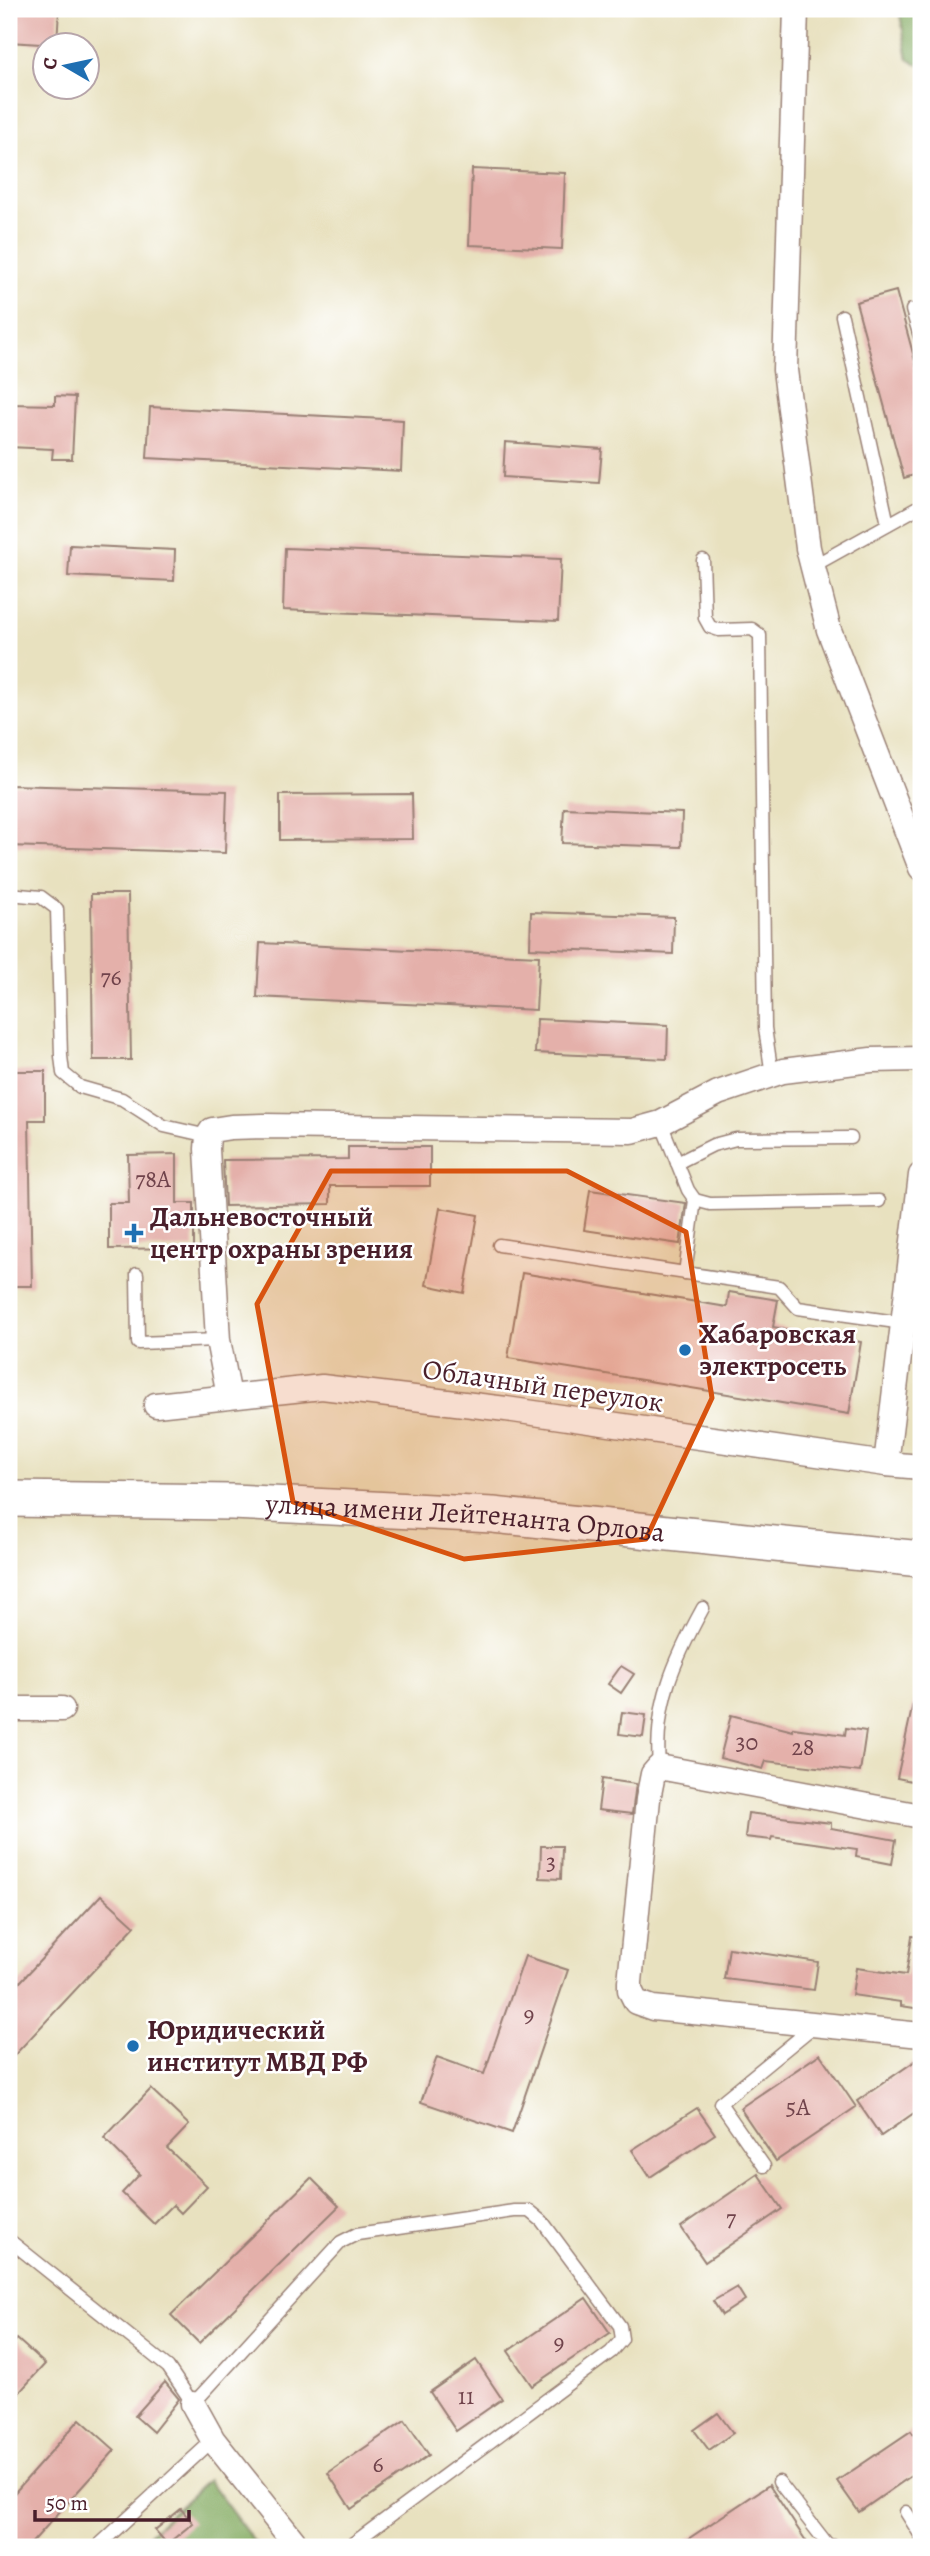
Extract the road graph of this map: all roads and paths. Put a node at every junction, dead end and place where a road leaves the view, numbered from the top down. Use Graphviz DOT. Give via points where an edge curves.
graph roads {
  1 [pos="796,9"];
  2 [pos="912,310"];
  3 [pos="842,316"];
  4 [pos="921,340"];
  5 [pos="921,506"];
  6 [pos="888,524"];
  7 [pos="704,561"];
  8 [pos="813,566"];
  9 [pos="921,868"];
  10 [pos="9,894"];
  11 [pos="921,1059"];
  12 [pos="772,1075"];
  13 [pos="661,1124"];
  14 [pos="208,1136"];
  15 [pos="851,1138"];
  16 [pos="677,1163"];
  17 [pos="921,1175"];
  18 [pos="695,1200"];
  19 [pos="879,1201"];
  20 [pos="499,1245"];
  21 [pos="685,1273"];
  22 [pos="137,1274"];
  23 [pos="903,1323"];
  24 [pos="218,1340"];
  25 [pos="229,1396"];
  26 [pos="156,1405"];
  27 [pos="886,1464"];
  28 [pos="921,1467"];
  29 [pos="9,1499"];
  30 [pos="921,1559"];
  31 [pos="704,1608"];
  32 [pos="9,1709"];
  33 [pos="62,1709"];
  34 [pos="659,1767"];
  35 [pos="921,1816"];
  36 [pos="814,2026"];
  37 [pos="921,2035"];
  38 [pos="764,2166"];
  39 [pos="9,2240"];
  40 [pos="193,2404"];
  41 [pos="213,2440"];
  42 [pos="779,2482"];
  43 [pos="906,2512"];
  44 [pos="921,2536"];
  45 [pos="97,2547"];
  46 [pos="298,2547"];
  47 [pos="348,2547"];
  48 [pos="839,2547"];
  1 -- 8 [label="street" via="785,370"];
  2 -- 4 [label="lane"];
  3 -- 6 [label="lane"];
  5 -- 6 [label="lane"];
  6 -- 8 [label="lane"];
  7 -- 12 [label="lane" via="705,618 710,627 752,629 760,635 765,1028"];
  8 -- 9 [label="street" via="829,630"];
  10 -- 14 [label="lane" via="41,897 57,909 63,1073 80,1087 122,1099 164,1126"];
  11 -- 12 [label="street" via="872,1060"];
  12 -- 13 [label="street" via="718,1093"];
  13 -- 14 [label="street" via="632,1131 231,1127 212,1130"];
  13 -- 16 [label="lane"];
  14 -- 24 [label="street"];
  15 -- 16 [label="lane" via="736,1139"];
  16 -- 18 [label="lane"];
  17 -- 23 [label="street"];
  18 -- 19 [label="lane" via="710,1204"];
  18 -- 21 [label="lane"];
  20 -- 21 [label="lane"];
  21 -- 23 [label="lane" via="779,1287 798,1308"];
  22 -- 24 [label="lane" via="138,1343"];
  23 -- 27 [label="street"];
  24 -- 25 [label="street"];
  25 -- 26 [label="street, Облачный переулок"];
  25 -- 27 [label="street, Облачный переулок" via="322,1387"];
  27 -- 28 [label="street, Облачный переулок"];
  29 -- 30 [label="main road, улица имени Лейтенанта Орлова" via="232,1502 493,1515"];
  31 -- 34 [label="lane" via="677,1655 662,1703"];
  32 -- 33 [label="street"];
  34 -- 35 [label="street"];
  34 -- 36 [label="street" via="648,1799 632,1946 633,1998 642,2006"];
  36 -- 37 [label="street"];
  36 -- 38 [label="lane" via="720,2103"];
  39 -- 40 [label="lane" via="168,2367"];
  40 -- 41 [label="street"];
  40 -- 47 [label="lane" via="341,2242 357,2234 514,2211 530,2211 542,2221 620,2326 622,2339 611,2352"];
  41 -- 45 [label="lane"];
  41 -- 46 [label="street"];
  42 -- 48 [label="lane" via="828,2545"];
  43 -- 44 [label="lane"];
}
